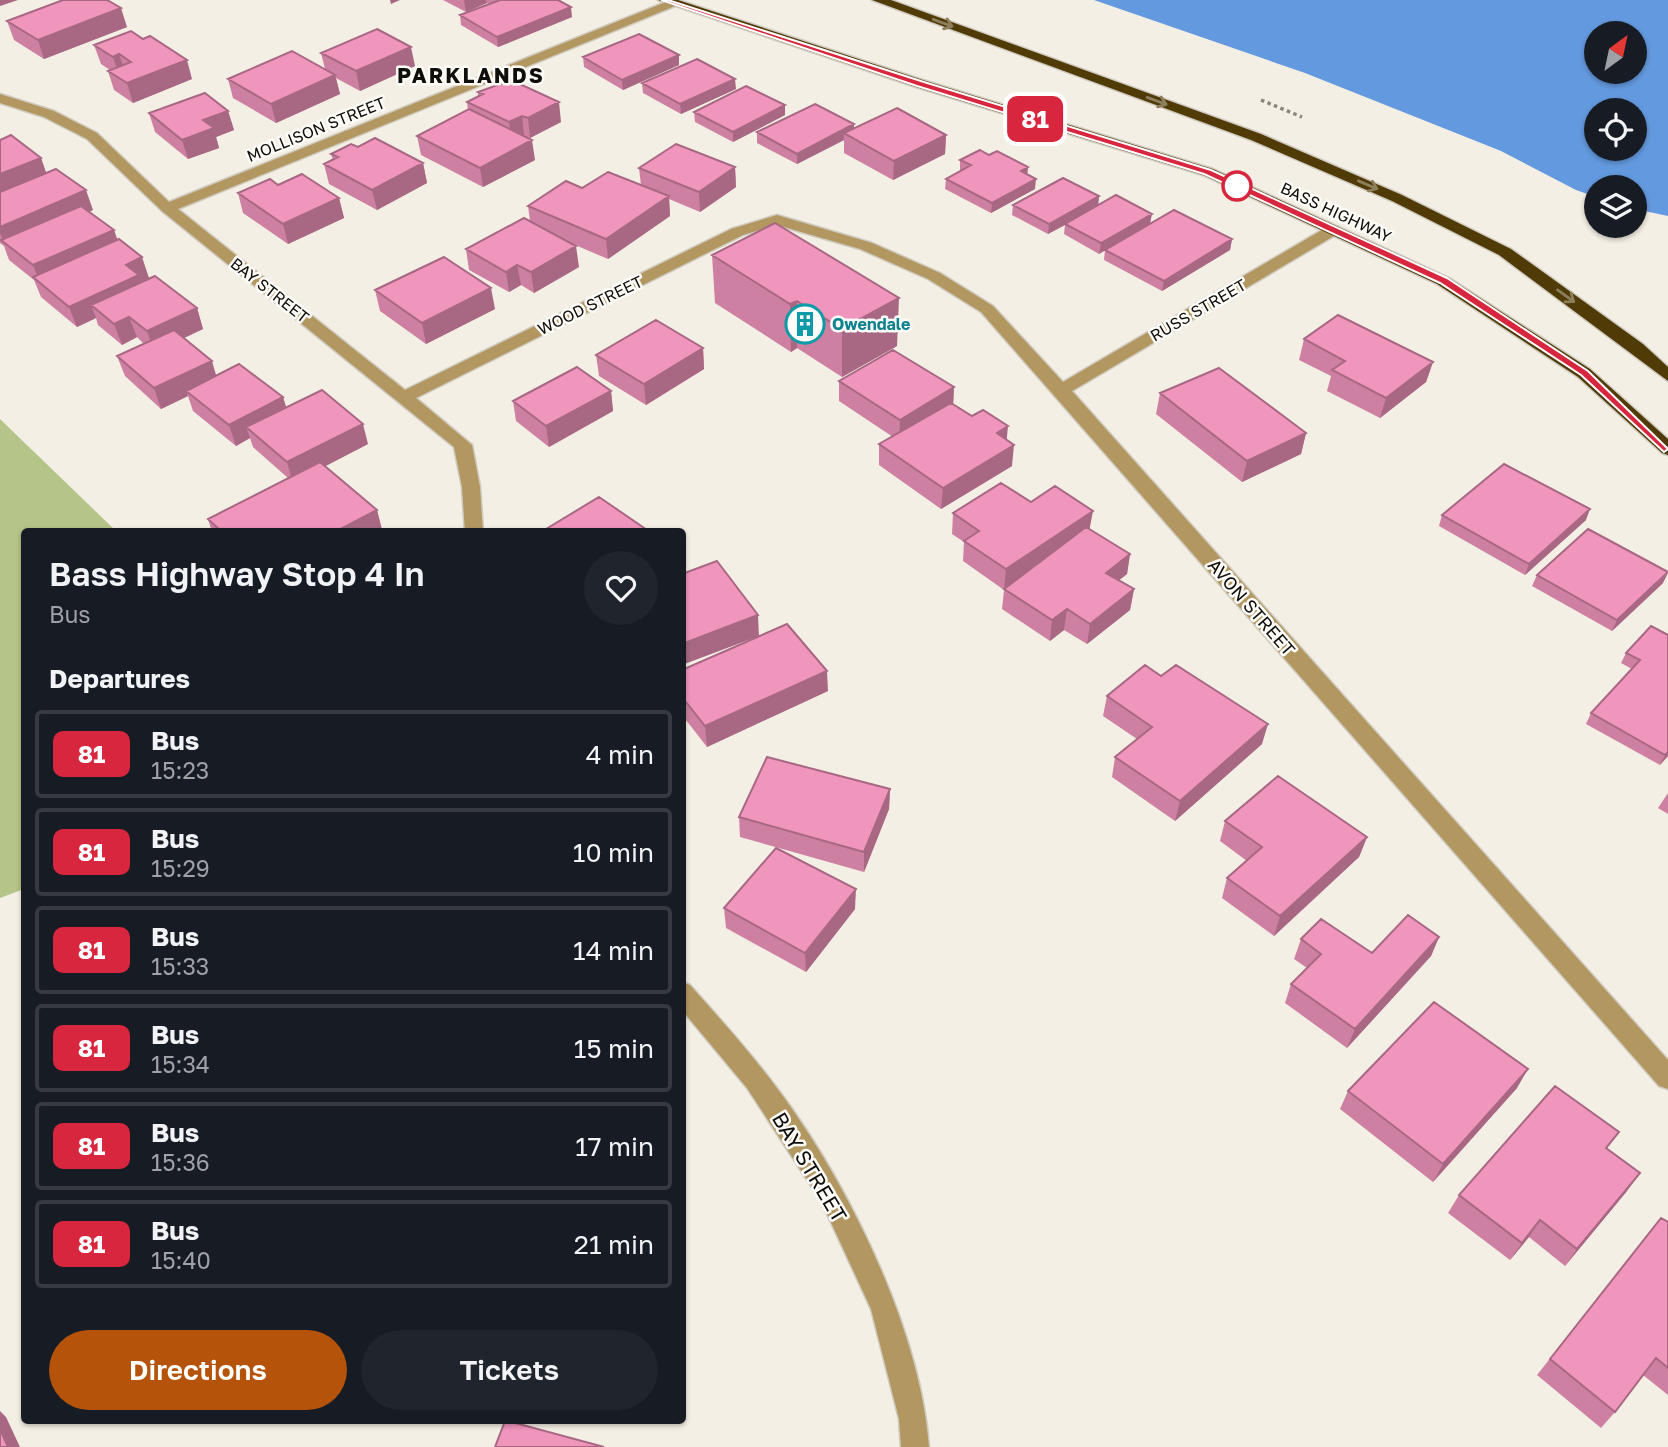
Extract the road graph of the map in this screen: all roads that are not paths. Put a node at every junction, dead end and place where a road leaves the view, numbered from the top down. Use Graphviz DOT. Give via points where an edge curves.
graph roads {
  1 [pos="879,0"];
  2 [pos="672,1"];
  3 [pos="0,98"];
  4 [pos="167,208"];
  5 [pos="777,220"];
  6 [pos="1333,230"];
  7 [pos="1668,376"];
  8 [pos="1061,390"];
  9 [pos="404,397"];
  10 [pos="1668,449"];
  11 [pos="474,528"];
  12 [pos="686,997"];
  13 [pos="1668,1078"];
  14 [pos="915,1447"];
  1 -- 7 [label="highway, BASS HIGHWAY, one-way" via="1256,137 1397,198 1505,252 1637,348"];
  2 -- 4 [label="street, MOLLISON STREET"];
  2 -- 6 [label="highway, BASS HIGHWAY" via="1208,172"];
  3 -- 4 [label="street, BAY STREET" via="49,114 92,136"];
  4 -- 9 [label="street, BAY STREET"];
  5 -- 8 [label="street, AVON STREET" via="866,246 934,276 987,309"];
  5 -- 9 [label="street, WOOD STREET" via="737,232"];
  6 -- 8 [label="street, RUSS STREET"];
  6 -- 10 [label="highway, BASS HIGHWAY" via="1443,281 1574,366"];
  8 -- 13 [label="street, AVON STREET"];
  9 -- 11 [label="street, BAY STREET" via="463,444"];
  12 -- 14 [label="street, BAY STREET" via="756,1080 831,1194 884,1308 913,1419"];
}
